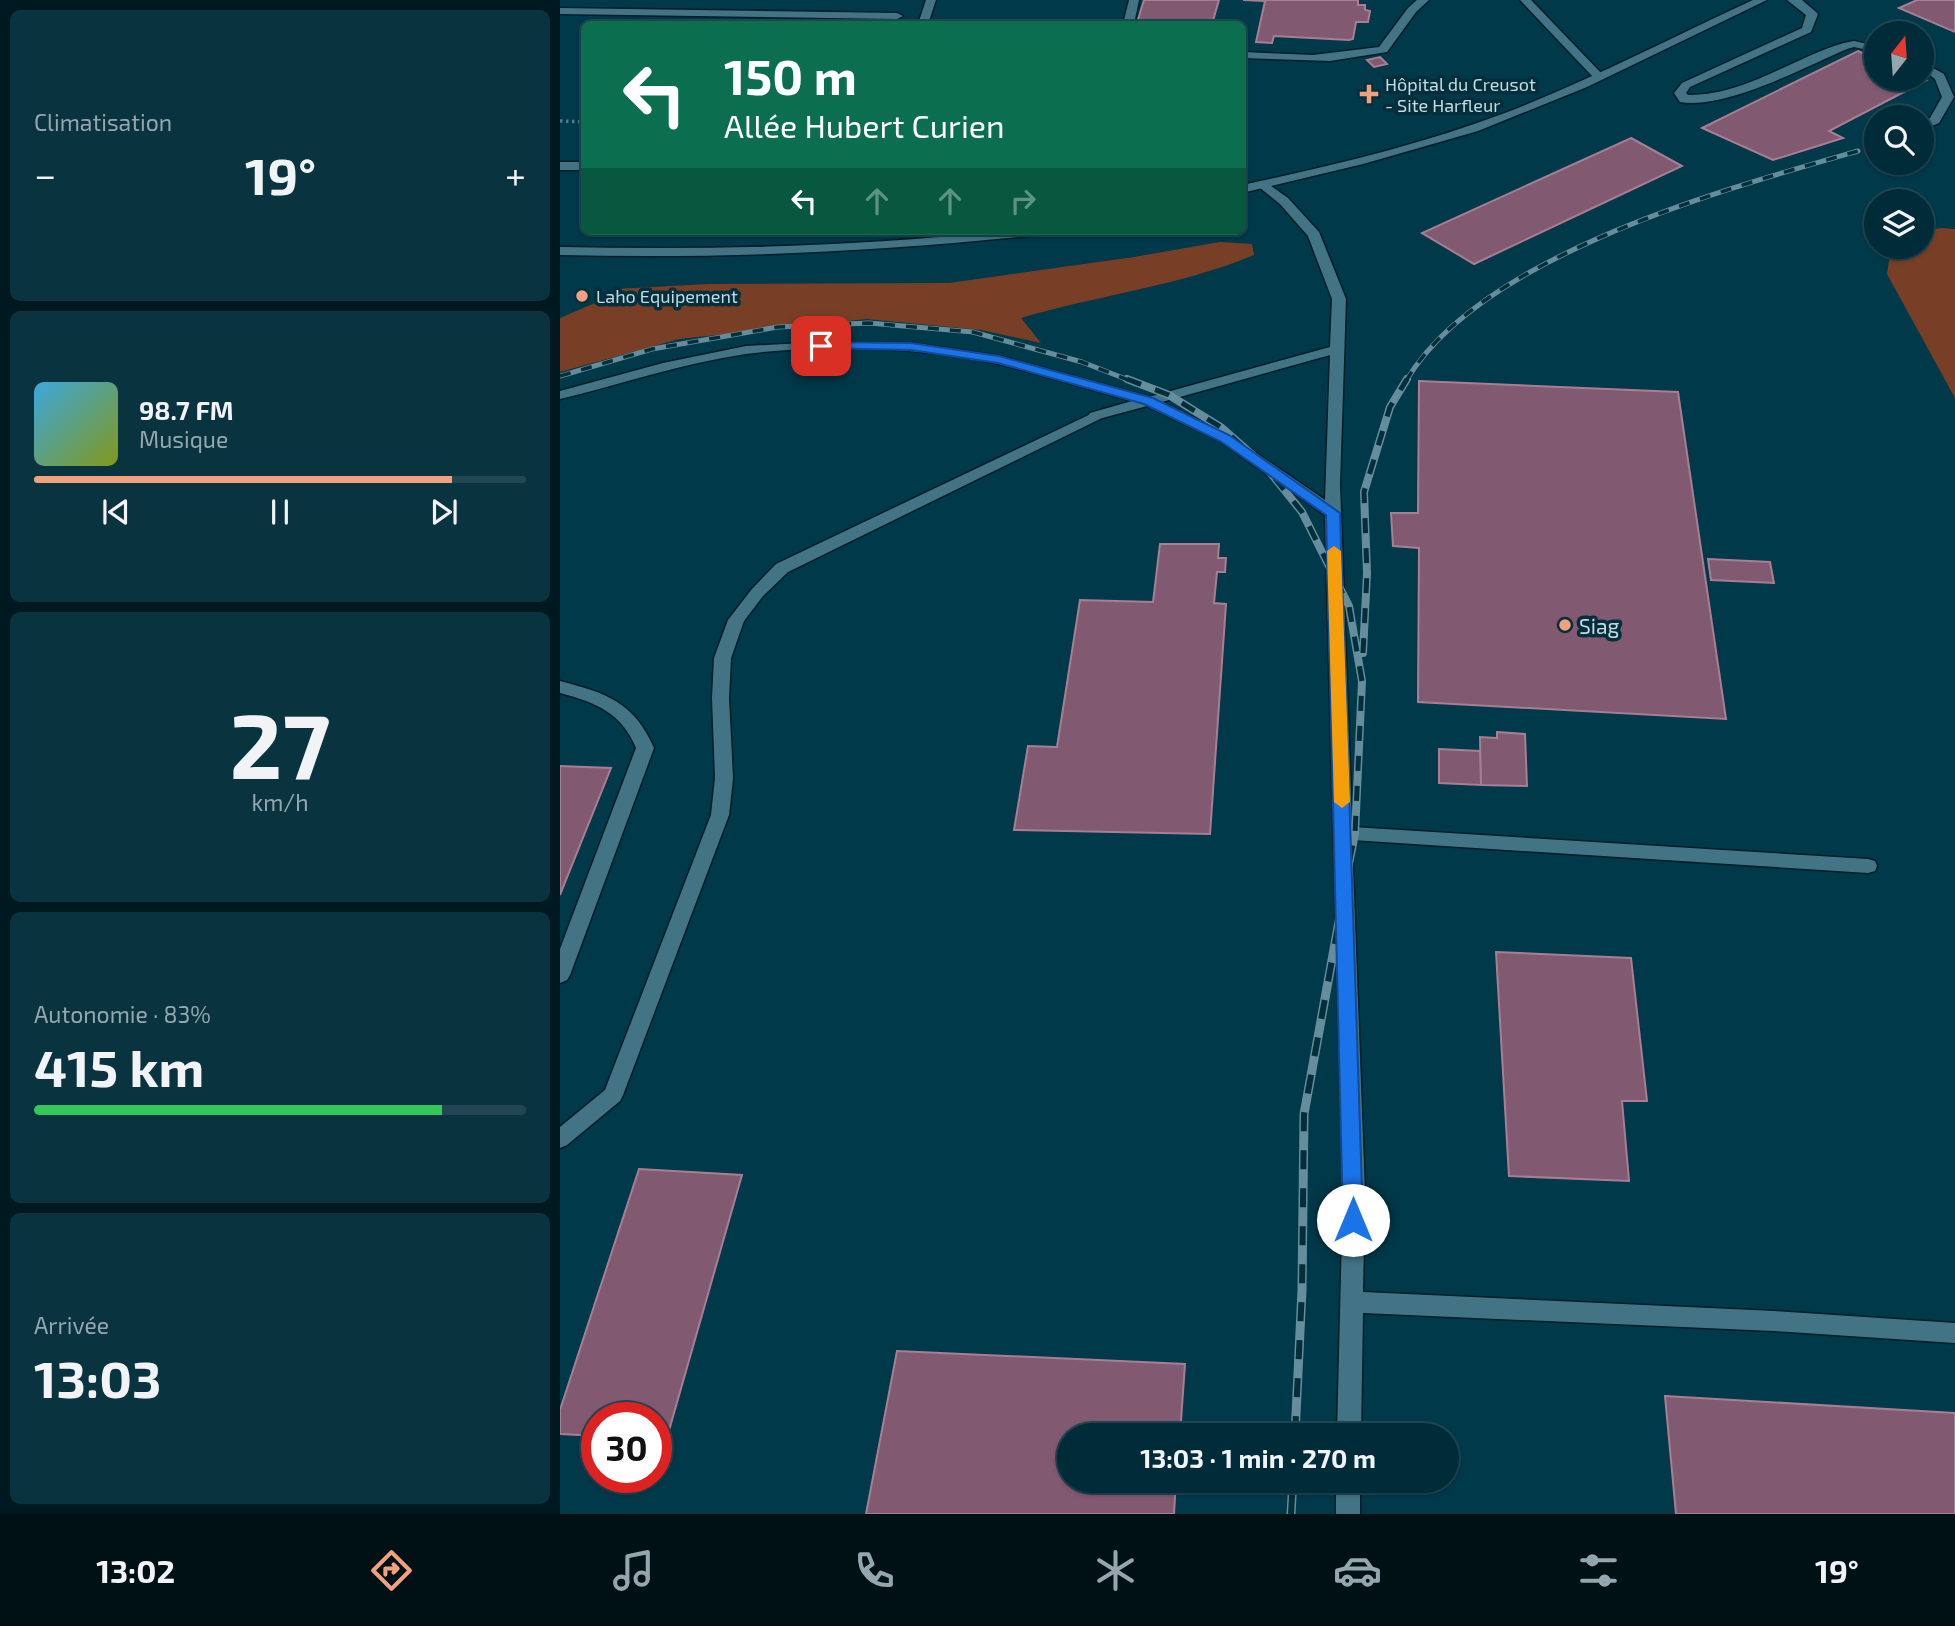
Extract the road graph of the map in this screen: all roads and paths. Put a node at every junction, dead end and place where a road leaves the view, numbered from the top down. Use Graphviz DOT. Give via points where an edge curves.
graph roads {
  1 [pos="931,0"];
  2 [pos="1134,0"];
  3 [pos="1424,0"];
  4 [pos="1525,0"];
  5 [pos="1762,0"];
  6 [pos="1792,0"];
  7 [pos="560,11"];
  8 [pos="897,16"];
  9 [pos="924,21"];
  10 [pos="1130,21"];
  11 [pos="1864,46"];
  12 [pos="1246,55"];
  13 [pos="1934,70"];
  14 [pos="1597,75"];
  15 [pos="1934,120"];
  16 [pos="560,121"];
  17 [pos="581,122"];
  18 [pos="560,166"];
  19 [pos="581,166"];
  20 [pos="1264,185"];
  21 [pos="1246,188"];
  22 [pos="999,235"];
  23 [pos="560,251"];
  24 [pos="1337,349"];
  25 [pos="560,395"];
  26 [pos="1149,401"];
  27 [pos="1333,513"];
  28 [pos="560,688"];
  29 [pos="1343,833"];
  30 [pos="1868,866"];
  31 [pos="560,975"];
  32 [pos="560,1139"];
  33 [pos="1352,1302"];
  34 [pos="1955,1333"];
  35 [pos="1349,1423"];
  36 [pos="1348,1493"];
  37 [pos="1348,1514"];
  1 -- 9 [label="street"];
  2 -- 10 [label="street"];
  3 -- 12 [label="street" via="1383,50 1320,59"];
  4 -- 14 [label="street"];
  5 -- 14 [label="street"];
  6 -- 11 [label="street" via="1812,14 1807,30 1686,85 1680,93 1684,99 1723,95 1844,46"];
  7 -- 8 [label="street"];
  13 -- 15 [label="street" via="1944,81 1948,97"];
  14 -- 20 [label="street" via="1476,127 1352,165"];
  16 -- 17 [label="path"];
  18 -- 19 [label="street"];
  20 -- 21 [label="street"];
  20 -- 24 [label="street" via="1314,234 1339,299"];
  22 -- 23 [label="street" via="787,252"];
  24 -- 26 [label="street"];
  24 -- 27 [label="street"];
  25 -- 26 [label="street" via="746,349 821,346 911,347 999,360"];
  26 -- 27 [label="street" via="1225,438"];
  26 -- 32 [label="street" via="1095,416 782,568 759,591 736,620 722,657 719,708 724,776 720,815 614,1095"];
  27 -- 29 [label="street"];
  28 -- 31 [label="street" via="585,694 620,712 636,727 645,748"];
  29 -- 30 [label="street"];
  29 -- 33 [label="street" via="1354,1193"];
  33 -- 34 [label="street"];
  33 -- 35 [label="street"];
  36 -- 37 [label="street"];
}
